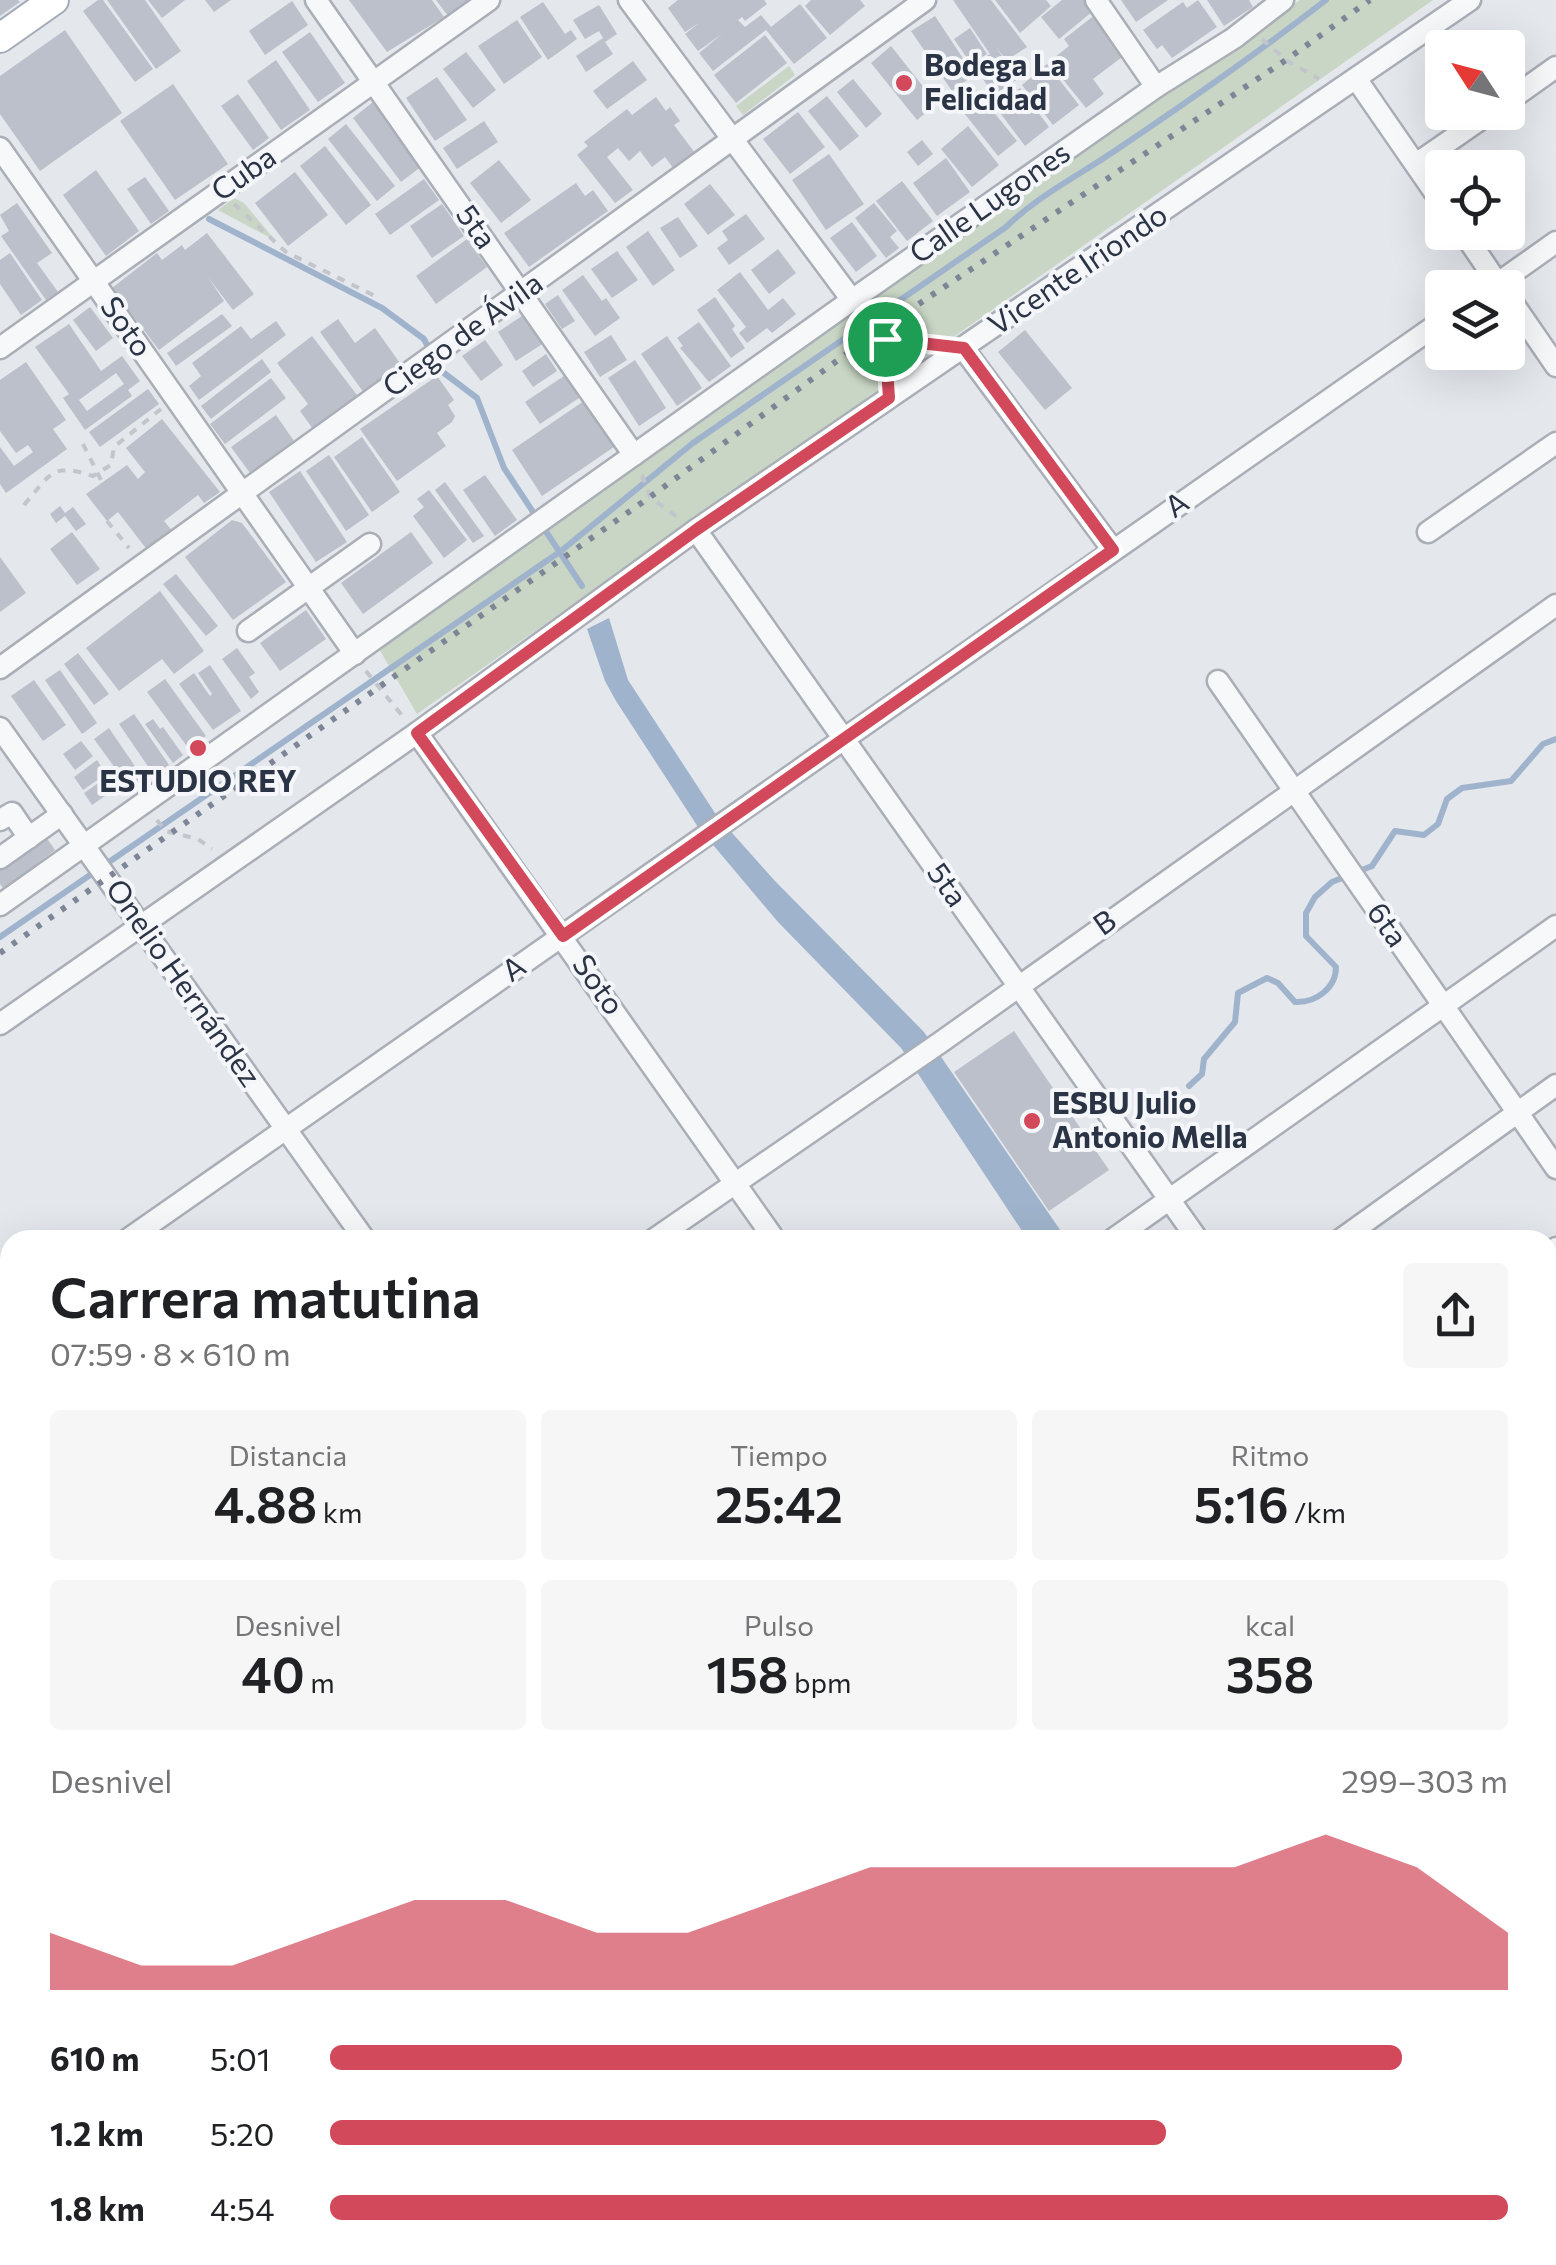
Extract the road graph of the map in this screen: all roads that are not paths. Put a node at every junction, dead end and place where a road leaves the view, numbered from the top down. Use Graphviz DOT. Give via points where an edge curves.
graph roads {
  1 [pos="54,0"];
  2 [pos="316,0"];
  3 [pos="489,0"];
  4 [pos="630,0"];
  5 [pos="926,0"];
  6 [pos="1096,0"];
  7 [pos="1283,0"];
  8 [pos="1470,0"];
  9 [pos="0,38"];
  10 [pos="1556,67"];
  11 [pos="1357,80"];
  12 [pos="374,82"];
  13 [pos="1156,87"];
  14 [pos="1525,89"];
  15 [pos="1464,130"];
  16 [pos="732,139"];
  17 [pos="0,148"];
  18 [pos="1416,164"];
  19 [pos="1425,178"];
  20 [pos="1556,242"];
  21 [pos="1522,270"];
  22 [pos="93,281"];
  23 [pos="522,293"];
  24 [pos="857,306"];
  25 [pos="1525,324"];
  26 [pos="1425,333"];
  27 [pos="0,348"];
  28 [pos="964,348"];
  29 [pos="1556,366"];
  30 [pos="1556,443"];
  31 [pos="637,464"];
  32 [pos="242,494"];
  33 [pos="696,530"];
  34 [pos="1428,532"];
  35 [pos="370,544"];
  36 [pos="1113,550"];
  37 [pos="308,588"];
  38 [pos="1556,604"];
  39 [pos="248,631"];
  40 [pos="355,654"];
  41 [pos="0,668"];
  42 [pos="1218,681"];
  43 [pos="0,728"];
  44 [pos="417,733"];
  45 [pos="843,738"];
  46 [pos="1293,790"];
  47 [pos="62,814"];
  48 [pos="0,820"];
  49 [pos="29,838"];
  50 [pos="0,858"];
  51 [pos="94,858"];
  52 [pos="0,905"];
  53 [pos="140,926"];
  54 [pos="1556,926"];
  55 [pos="563,936"];
  56 [pos="1018,985"];
  57 [pos="1443,1006"];
  58 [pos="0,1024"];
  59 [pos="1556,1086"];
  60 [pos="1518,1114"];
  61 [pos="286,1128"];
  62 [pos="1556,1168"];
  63 [pos="736,1182"];
  64 [pos="1169,1199"];
  65 [pos="140,1230"];
  66 [pos="358,1230"];
  67 [pos="668,1230"];
  68 [pos="769,1230"];
  69 [pos="1126,1230"];
  70 [pos="1191,1230"];
  71 [pos="1354,1230"];
  1 -- 9 [label="main road"];
  2 -- 12 [label="street, 5ta"];
  3 -- 12 [label="street, Cuba"];
  4 -- 16 [label="street"];
  5 -- 16 [label="street, Ciego de Ávila"];
  6 -- 13 [label="street"];
  7 -- 13 [label="street, Calle Lugones"];
  8 -- 11 [label="street, Vicente Iriondo"];
  10 -- 14 [label="street"];
  11 -- 18 [label="street"];
  11 -- 28 [label="street, Vicente Iriondo"];
  12 -- 22 [label="street, Cuba"];
  12 -- 23 [label="street, 5ta"];
  13 -- 24 [label="street, Calle Lugones"];
  15 -- 18 [label="street"];
  16 -- 23 [label="street, Ciego de Ávila"];
  16 -- 24 [label="street"];
  17 -- 22 [label="street, Soto"];
  18 -- 19 [label="street"];
  20 -- 21 [label="street"];
  22 -- 27 [label="street, Cuba"];
  22 -- 32 [label="street, Soto"];
  23 -- 31 [label="street, 5ta"];
  23 -- 32 [label="street, Ciego de Ávila"];
  24 -- 31 [label="street, Calle Lugones"];
  25 -- 29 [label="street"];
  26 -- 36 [label="street, A"];
  28 -- 33 [label="street, Vicente Iriondo"];
  28 -- 36 [label="street"];
  30 -- 34 [label="street"];
  31 -- 40 [label="street, Calle Lugones" via="552,513"];
  32 -- 37 [label="street, Soto"];
  32 -- 41 [label="street, Ciego de Ávila"];
  33 -- 44 [label="street, Vicente Iriondo"];
  33 -- 45 [label="street, 5ta"];
  35 -- 37 [label="street"];
  36 -- 45 [label="street, A"];
  37 -- 39 [label="street"];
  37 -- 40 [label="street, Soto"];
  38 -- 46 [label="street, B"];
  40 -- 51 [label="street, Calle Lugones"];
  42 -- 46 [label="street, 6ta"];
  43 -- 47 [label="street, Onelio Hernández"];
  44 -- 53 [label="street, Vicente Iriondo"];
  44 -- 55 [label="street, Soto"];
  45 -- 55 [label="street, A"];
  45 -- 56 [label="street, 5ta"];
  46 -- 56 [label="street, B"];
  46 -- 57 [label="street, 6ta"];
  47 -- 49 [label="street"];
  47 -- 51 [label="street, Onelio Hernández"];
  48 -- 49 [label="street" via="12,812"];
  49 -- 50 [label="street"];
  51 -- 52 [label="street, Calle Lugones"];
  51 -- 53 [label="street, Onelio Hernández"];
  53 -- 58 [label="street, Vicente Iriondo"];
  53 -- 61 [label="street, Onelio Hernández"];
  54 -- 57 [label="street"];
  55 -- 61 [label="street, A"];
  55 -- 63 [label="street, Soto"];
  56 -- 63 [label="street, B"];
  56 -- 64 [label="street, 5ta"];
  57 -- 60 [label="street, 6ta"];
  57 -- 64 [label="street"];
  59 -- 60 [label="street"];
  60 -- 62 [label="street, 6ta"];
  60 -- 71 [label="street"];
  61 -- 65 [label="street, A"];
  61 -- 66 [label="street, Onelio Hernández"];
  63 -- 67 [label="street, B"];
  63 -- 68 [label="street, Soto"];
  64 -- 69 [label="street"];
  64 -- 70 [label="street, 5ta"];
}
